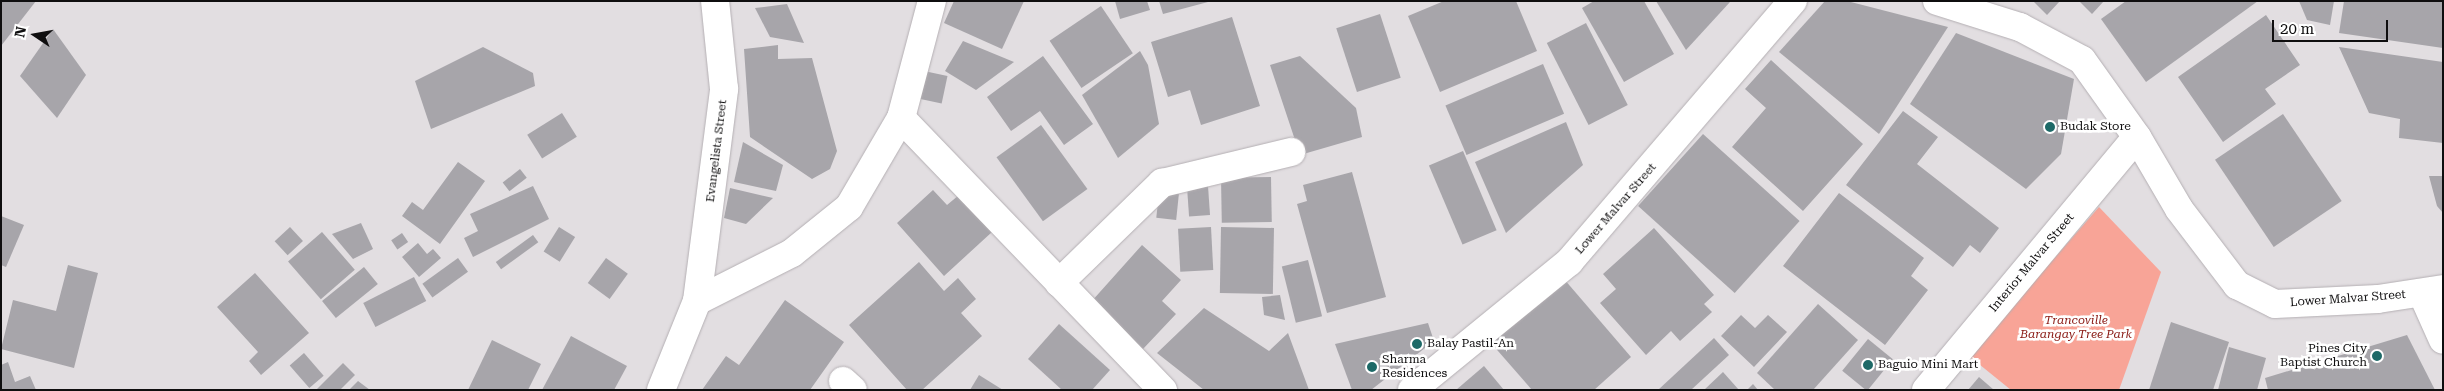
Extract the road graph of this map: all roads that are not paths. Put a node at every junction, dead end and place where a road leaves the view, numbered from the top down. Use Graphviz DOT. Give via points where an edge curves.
graph roads {
  1 [pos="715,1"];
  2 [pos="932,1"];
  3 [pos="1793,1"];
  4 [pos="1937,1"];
  5 [pos="901,118"];
  6 [pos="2138,137"];
  7 [pos="1291,152"];
  8 [pos="1059,283"];
  9 [pos="2432,291"];
  10 [pos="698,301"];
  11 [pos="2443,340"];
  12 [pos="661,390"];
  13 [pos="1163,390"];
  14 [pos="1412,390"];
  15 [pos="1926,390"];
  1 -- 10 [label="street, Evangelista Street" via="724,89"];
  2 -- 5 [label="street"];
  3 -- 14 [label="street, Lower Malvar Street" via="1569,262"];
  4 -- 6 [label="street, Lower Malvar Street" via="2020,27 2082,60"];
  5 -- 8 [label="street"];
  5 -- 10 [label="street" via="849,208 792,253"];
  6 -- 9 [label="street, Lower Malvar Street" via="2180,209 2236,285 2275,304 2378,299"];
  6 -- 15 [label="street, Interior Malvar Street"];
  7 -- 8 [label="street" via="1162,184"];
  8 -- 13 [label="street"];
  9 -- 11 [label="street"];
  10 -- 12 [label="street, Evangelista Street"];
}
